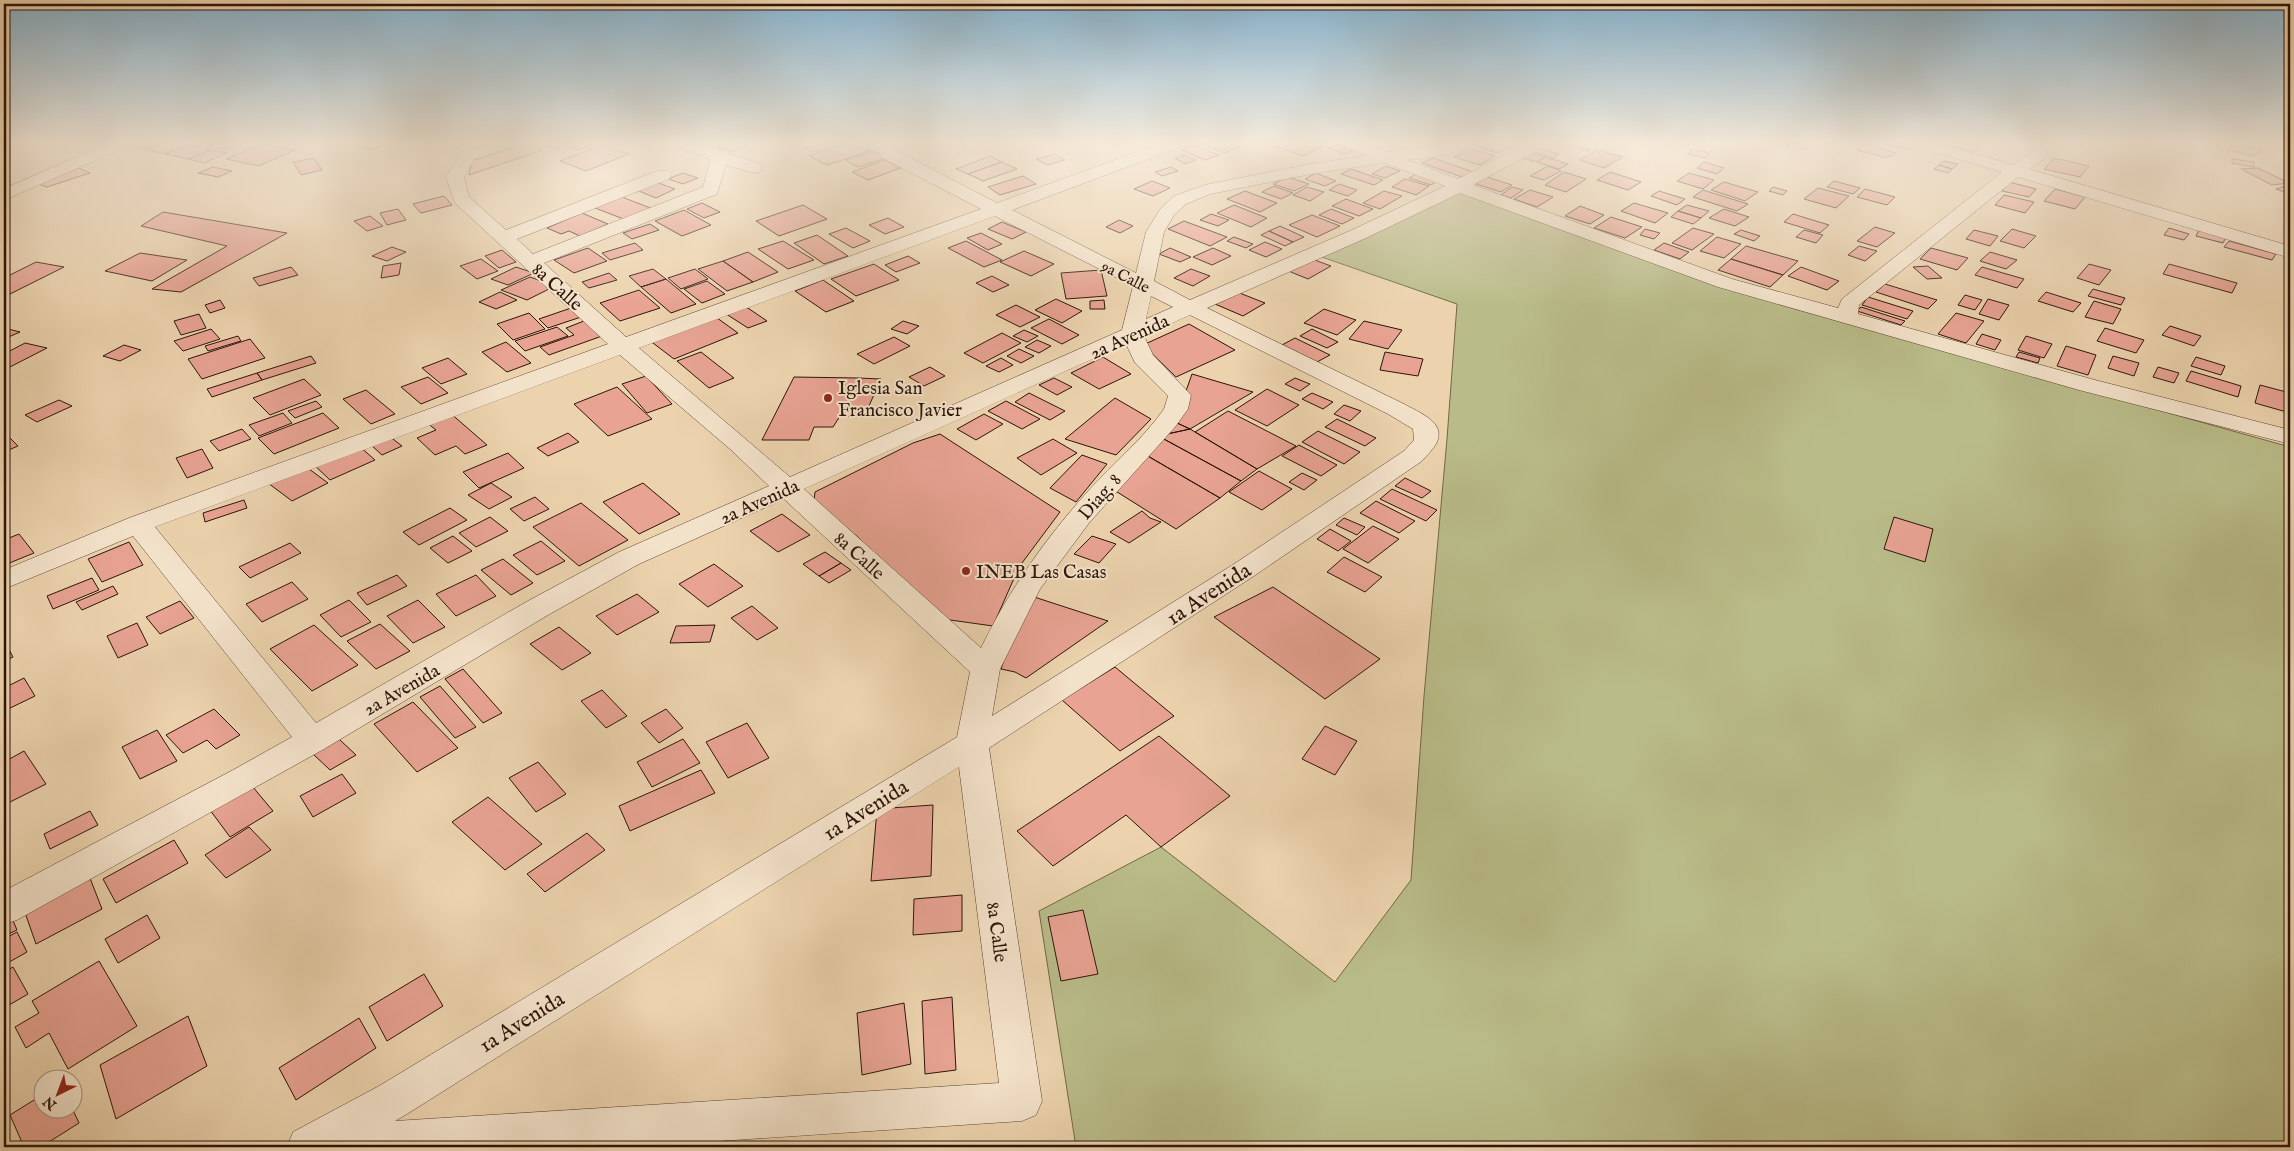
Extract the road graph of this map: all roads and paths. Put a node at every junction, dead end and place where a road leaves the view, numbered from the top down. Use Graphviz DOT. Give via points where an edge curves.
graph roads {
  1 [pos="460,197"];
  2 [pos="608,197"];
  3 [pos="695,197"];
  4 [pos="975,197"];
  5 [pos="1033,197"];
  6 [pos="1188,197"];
  7 [pos="1441,197"];
  8 [pos="1488,197"];
  9 [pos="1983,197"];
  10 [pos="2102,197"];
  11 [pos="997,210"];
  12 [pos="503,238"];
  13 [pos="2290,252"];
  14 [pos="530,262"];
  15 [pos="1142,284"];
  16 [pos="1190,308"];
  17 [pos="1847,318"];
  18 [pos="1132,334"];
  19 [pos="622,345"];
  20 [pos="2290,437"];
  21 [pos="1413,456"];
  22 [pos="787,489"];
  23 [pos="138,524"];
  24 [pos="4,580"];
  25 [pos="985,669"];
  26 [pos="313,741"];
  27 [pos="972,743"];
  28 [pos="4,910"];
  29 [pos="308,1147"];
  30 [pos="316,1147"];
  1 -- 12 [label="street, 8a Calle"];
  2 -- 12 [label="street"];
  3 -- 14 [label="street"];
  4 -- 11 [label="street, 9a Calle"];
  5 -- 11 [label="street"];
  6 -- 15 [label="street" via="1166,212 1155,232"];
  7 -- 16 [label="street, 2a Avenida"];
  8 -- 17 [label="street" via="1725,283"];
  9 -- 17 [label="street" via="1849,303"];
  10 -- 13 [label="street"];
  11 -- 15 [label="street, 9a Calle"];
  11 -- 19 [label="street"];
  12 -- 14 [label="street, 8a Calle"];
  14 -- 19 [label="street, 8a Calle"];
  15 -- 16 [label="street, 9a Calle"];
  15 -- 18 [label="street"];
  16 -- 18 [label="street, 2a Avenida"];
  16 -- 21 [label="street, 9a Calle" via="1396,408 1425,426 1426,441"];
  17 -- 20 [label="street"];
  18 -- 22 [label="street, 2a Avenida"];
  18 -- 25 [label="street, Diag. 8" via="1143,358 1180,395 1176,409 1047,559 1032,580"];
  19 -- 22 [label="street, 8a Calle"];
  19 -- 23 [label="street"];
  21 -- 27 [label="street, 1a Avenida" via="1170,619"];
  22 -- 25 [label="street, 8a Calle"];
  22 -- 26 [label="street, 2a Avenida" via="629,558"];
  23 -- 24 [label="street"];
  23 -- 26 [label="street"];
  25 -- 27 [label="street, 8a Calle"];
  26 -- 28 [label="street, 2a Avenida"];
  27 -- 29 [label="street, 1a Avenida" via="393,1100"];
  27 -- 30 [label="street, 8a Calle" via="1022,1101"];
}
